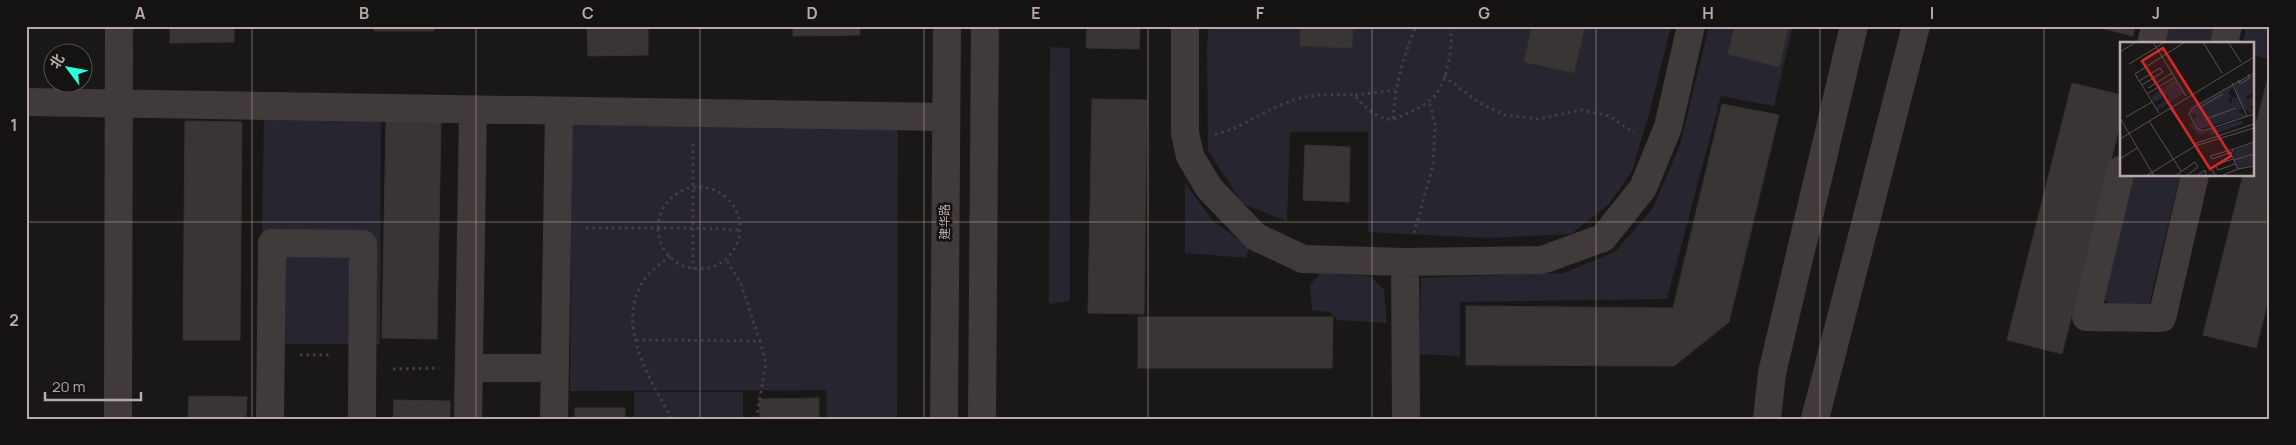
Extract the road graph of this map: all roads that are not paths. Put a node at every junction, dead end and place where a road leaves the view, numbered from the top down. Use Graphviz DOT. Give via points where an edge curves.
graph roads {
  1 [pos="119,26"];
  2 [pos="947,26"];
  3 [pos="985,26"];
  4 [pos="1185,26"];
  5 [pos="1691,26"];
  6 [pos="1854,26"];
  7 [pos="1916,26"];
  8 [pos="2155,26"];
  9 [pos="2228,26"];
  10 [pos="2151,42"];
  11 [pos="2224,42"];
  12 [pos="26,102"];
  13 [pos="118,104"];
  14 [pos="473,110"];
  15 [pos="559,111"];
  16 [pos="945,117"];
  17 [pos="2120,174"];
  18 [pos="2194,176"];
  19 [pos="1406,262"];
  20 [pos="469,368"];
  21 [pos="555,368"];
  22 [pos="118,419"];
  23 [pos="270,419"];
  24 [pos="362,419"];
  25 [pos="468,419"];
  26 [pos="554,419"];
  27 [pos="944,419"];
  28 [pos="982,419"];
  29 [pos="1406,419"];
  30 [pos="1767,419"];
  31 [pos="1815,419"];
  1 -- 13 [label="street"];
  2 -- 16 [label="street, 建华路"];
  3 -- 28 [label="street"];
  4 -- 19 [label="street" via="1185,133 1190,156 1209,188 1256,237 1303,259"];
  5 -- 19 [label="street" via="1668,127 1643,188 1603,238 1542,260"];
  6 -- 30 [label="street" via="1772,373"];
  7 -- 31 [label="street"];
  8 -- 10 [label="street"];
  9 -- 11 [label="street"];
  12 -- 13 [label="street"];
  13 -- 14 [label="street"];
  13 -- 22 [label="street"];
  14 -- 15 [label="street"];
  14 -- 20 [label="street"];
  15 -- 16 [label="street"];
  15 -- 21 [label="street"];
  16 -- 27 [label="street, 建华路"];
  17 -- 18 [label="street" via="2086,317 2162,318"];
  19 -- 29 [label="street"];
  20 -- 21 [label="street"];
  20 -- 25 [label="street"];
  21 -- 26 [label="street"];
  23 -- 24 [label="street" via="272,243 363,244"];
}
